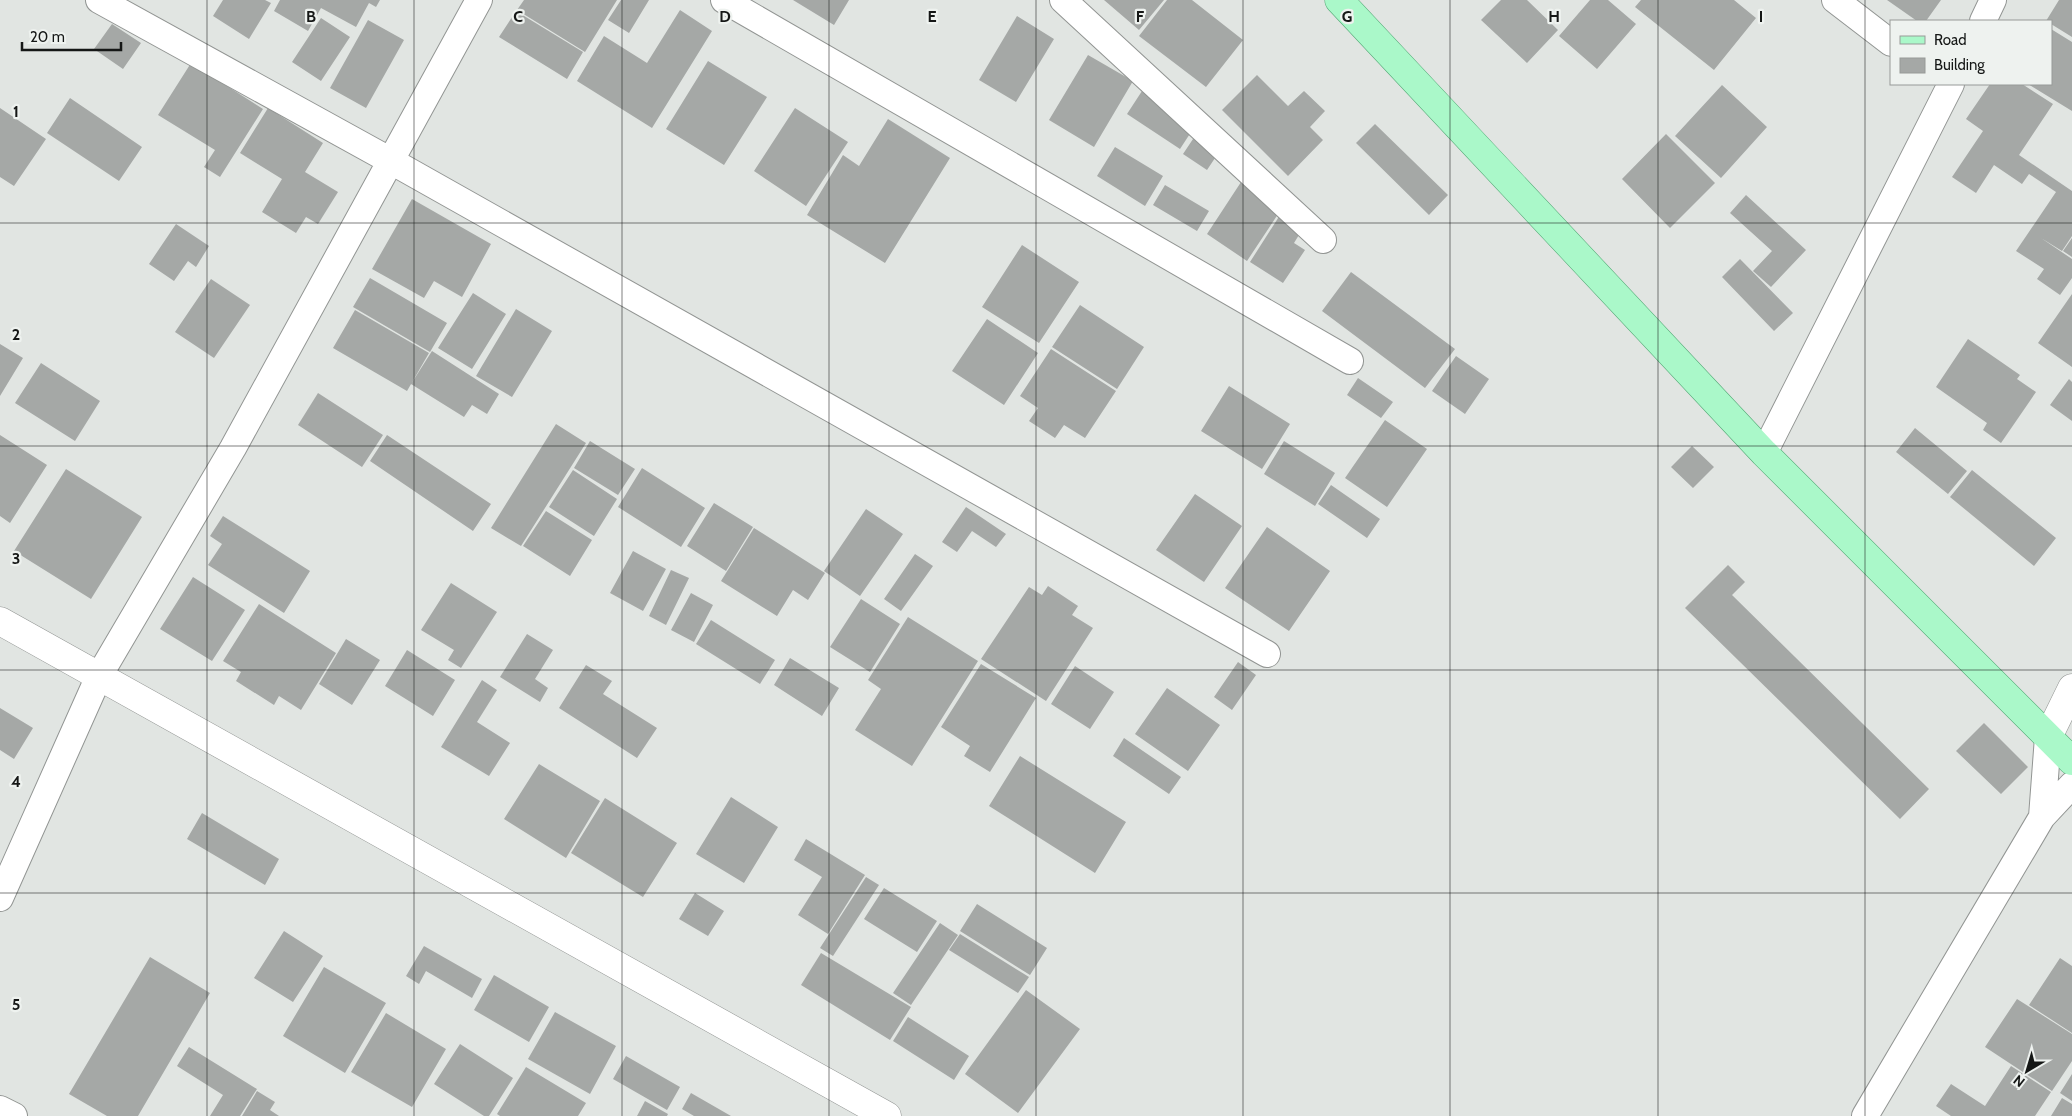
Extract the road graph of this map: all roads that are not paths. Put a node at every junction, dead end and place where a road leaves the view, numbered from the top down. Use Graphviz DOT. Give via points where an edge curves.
graph roads {
  1 [pos="99,0"];
  2 [pos="479,0"];
  3 [pos="724,0"];
  4 [pos="1063,0"];
  5 [pos="1339,0"];
  6 [pos="1836,0"];
  7 [pos="1994,0"];
  8 [pos="1984,20"];
  9 [pos="1890,42"];
  10 [pos="1948,85"];
  11 [pos="391,162"];
  12 [pos="1323,240"];
  13 [pos="1350,362"];
  14 [pos="1764,453"];
  15 [pos="0,621"];
  16 [pos="1267,654"];
  17 [pos="99,676"];
  18 [pos="2072,688"];
  19 [pos="2048,737"];
  20 [pos="2072,761"];
  21 [pos="2072,785"];
  22 [pos="2042,817"];
  23 [pos="0,898"];
  24 [pos="0,1108"];
  25 [pos="14,1116"];
  26 [pos="887,1116"];
  27 [pos="1865,1116"];
  1 -- 11 [label="street"];
  2 -- 11 [label="street"];
  3 -- 13 [label="street"];
  4 -- 12 [label="street"];
  5 -- 14 [label="main road"];
  6 -- 9 [label="street"];
  7 -- 8 [label="street"];
  10 -- 14 [label="street"];
  11 -- 16 [label="street"];
  11 -- 17 [label="street" via="233,448"];
  14 -- 19 [label="main road"];
  15 -- 17 [label="street"];
  17 -- 23 [label="street"];
  17 -- 26 [label="street"];
  18 -- 19 [label="street"];
  19 -- 20 [label="main road"];
  19 -- 22 [label="street"];
  21 -- 22 [label="street"];
  22 -- 27 [label="street"];
  24 -- 25 [label="street"];
}
